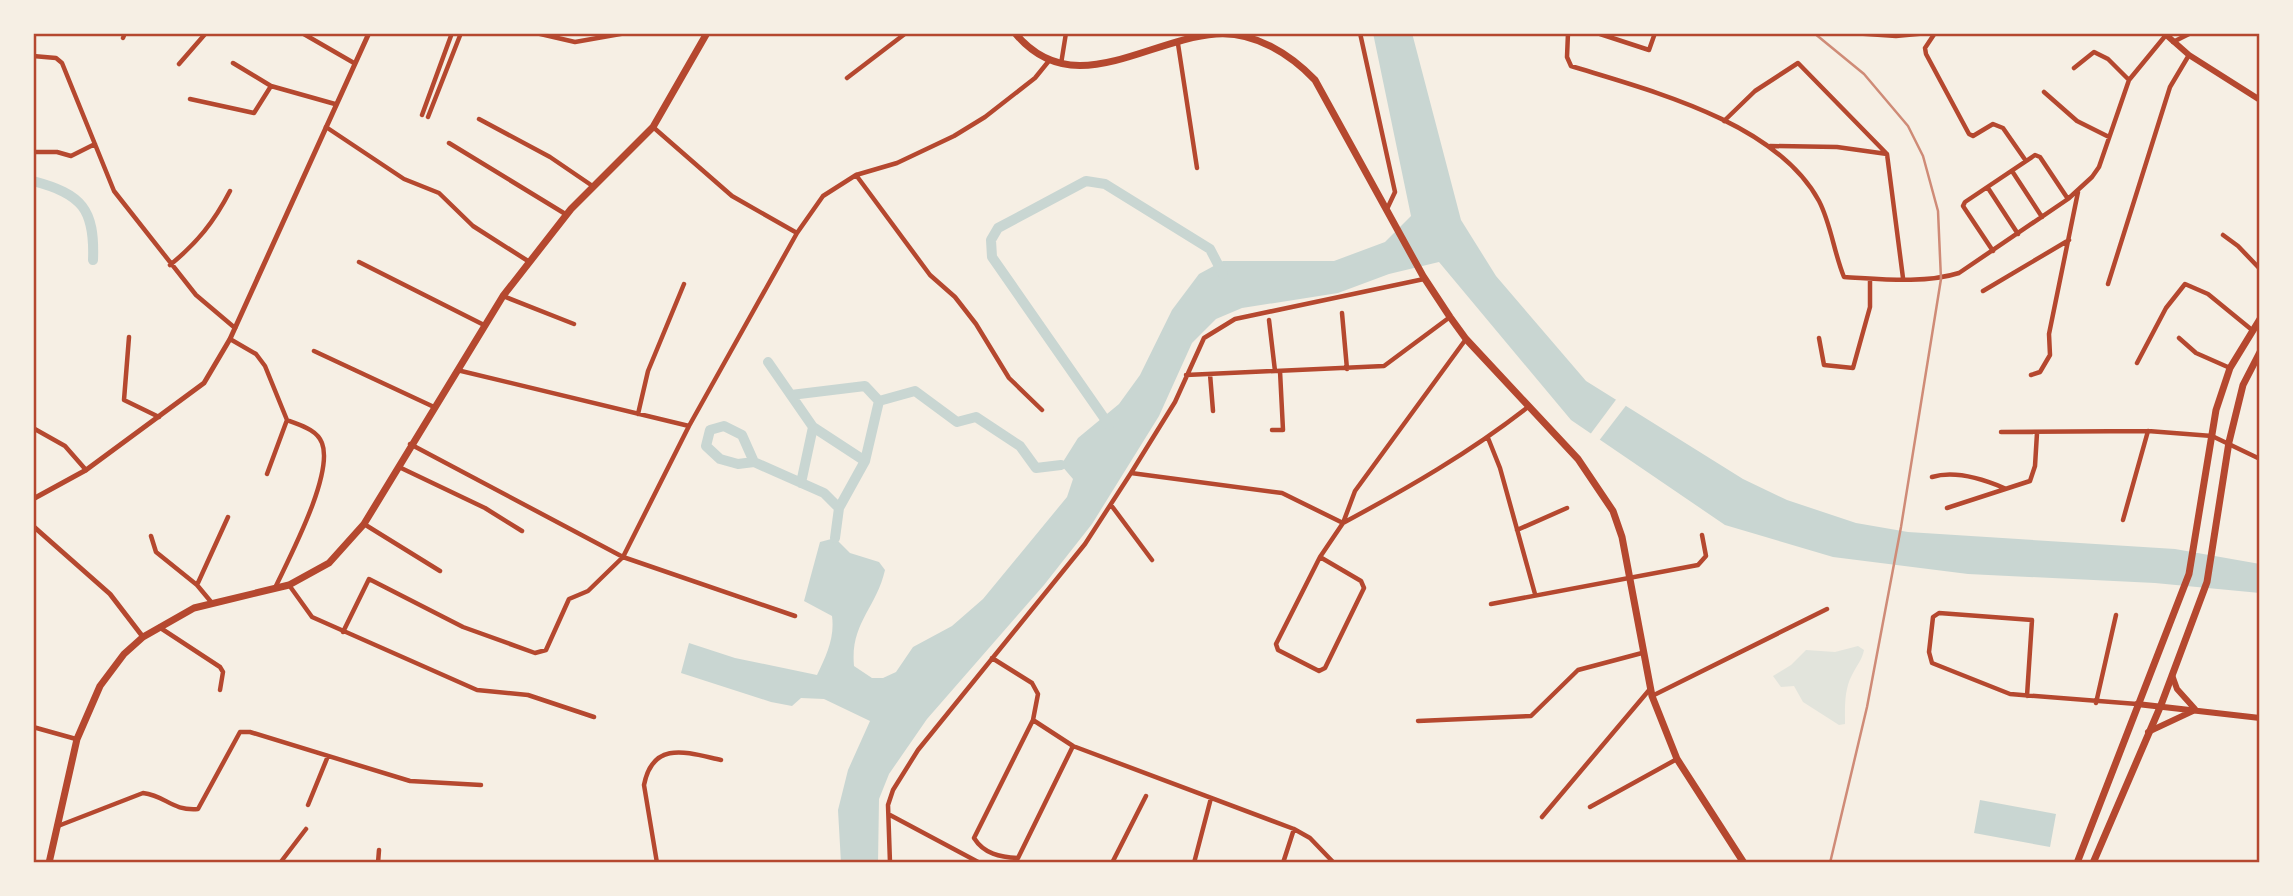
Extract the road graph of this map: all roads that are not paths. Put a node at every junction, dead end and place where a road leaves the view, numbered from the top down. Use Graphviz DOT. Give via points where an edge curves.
graph roads {
  1 [pos="205,33"];
  2 [pos="302,33"];
  3 [pos="369,33"];
  4 [pos="452,33"];
  5 [pos="461,33"];
  6 [pos="536,33"];
  7 [pos="626,33"];
  8 [pos="707,33"];
  9 [pos="906,33"];
  10 [pos="1015,33"];
  11 [pos="1066,33"];
  12 [pos="1360,33"];
  13 [pos="1568,33"];
  14 [pos="1655,33"];
  15 [pos="1852,33"];
  16 [pos="1928,33"];
  17 [pos="1935,33"];
  18 [pos="2191,33"];
  19 [pos="1214,34"];
  20 [pos="1600,34"];
  21 [pos="1896,34"];
  22 [pos="2165,34"];
  23 [pos="548,35"];
  24 [pos="2173,42"];
  25 [pos="1178,44"];
  26 [pos="2189,54"];
  27 [pos="33,55"];
  28 [pos="1048,62"];
  29 [pos="233,63"];
  30 [pos="354,63"];
  31 [pos="179,64"];
  32 [pos="1061,65"];
  33 [pos="2074,68"];
  34 [pos="846,78"];
  35 [pos="2129,80"];
  36 [pos="271,86"];
  37 [pos="2044,92"];
  38 [pos="190,99"];
  39 [pos="2260,100"];
  40 [pos="335,104"];
  41 [pos="422,115"];
  42 [pos="428,117"];
  43 [pos="479,119"];
  44 [pos="1724,121"];
  45 [pos="326,126"];
  46 [pos="653,127"];
  47 [pos="2109,136"];
  48 [pos="449,143"];
  49 [pos="95,144"];
  50 [pos="1769,146"];
  51 [pos="33,152"];
  52 [pos="1887,154"];
  53 [pos="2026,161"];
  54 [pos="1197,168"];
  55 [pos="2012,171"];
  56 [pos="856,174"];
  57 [pos="594,187"];
  58 [pos="1988,187"];
  59 [pos="230,191"];
  60 [pos="2078,191"];
  61 [pos="2068,199"];
  62 [pos="1387,209"];
  63 [pos="567,215"];
  64 [pos="2042,218"];
  65 [pos="797,233"];
  66 [pos="2018,234"];
  67 [pos="2222,235"];
  68 [pos="2070,240"];
  69 [pos="1993,251"];
  70 [pos="528,261"];
  71 [pos="359,262"];
  72 [pos="170,265"];
  73 [pos="2260,269"];
  74 [pos="1424,277"];
  75 [pos="1870,279"];
  76 [pos="1903,279"];
  77 [pos="684,284"];
  78 [pos="2108,284"];
  79 [pos="1983,291"];
  80 [pos="503,296"];
  81 [pos="1342,313"];
  82 [pos="1450,317"];
  83 [pos="2260,319"];
  84 [pos="1269,320"];
  85 [pos="574,324"];
  86 [pos="484,325"];
  87 [pos="235,328"];
  88 [pos="2252,330"];
  89 [pos="129,337"];
  90 [pos="1819,338"];
  91 [pos="2179,338"];
  92 [pos="230,339"];
  93 [pos="1466,340"];
  94 [pos="314,351"];
  95 [pos="2260,352"];
  96 [pos="2137,363"];
  97 [pos="2230,368"];
  98 [pos="1347,369"];
  99 [pos="456,370"];
  100 [pos="1277,371"];
  101 [pos="1210,374"];
  102 [pos="1185,375"];
  103 [pos="2032,375"];
  104 [pos="434,407"];
  105 [pos="1528,407"];
  106 [pos="1042,410"];
  107 [pos="1213,411"];
  108 [pos="638,414"];
  109 [pos="160,418"];
  110 [pos="287,420"];
  111 [pos="689,426"];
  112 [pos="33,428"];
  113 [pos="1272,430"];
  114 [pos="2148,431"];
  115 [pos="2001,432"];
  116 [pos="2037,433"];
  117 [pos="2212,436"];
  118 [pos="1488,438"];
  119 [pos="2230,442"];
  120 [pos="410,444"];
  121 [pos="2260,459"];
  122 [pos="396,466"];
  123 [pos="86,470"];
  124 [pos="1131,473"];
  125 [pos="267,474"];
  126 [pos="1932,477"];
  127 [pos="2005,489"];
  128 [pos="33,499"];
  129 [pos="1111,505"];
  130 [pos="1567,508"];
  131 [pos="1947,508"];
  132 [pos="228,517"];
  133 [pos="2123,520"];
  134 [pos="1343,523"];
  135 [pos="364,524"];
  136 [pos="33,526"];
  137 [pos="1517,530"];
  138 [pos="522,531"];
  139 [pos="1702,535"];
  140 [pos="151,536"];
  141 [pos="623,557"];
  142 [pos="1320,557"];
  143 [pos="1152,560"];
  144 [pos="440,571"];
  145 [pos="1629,577"];
  146 [pos="197,585"];
  147 [pos="289,586"];
  148 [pos="275,588"];
  149 [pos="1535,594"];
  150 [pos="212,603"];
  151 [pos="1490,604"];
  152 [pos="1827,609"];
  153 [pos="2116,615"];
  154 [pos="795,616"];
  155 [pos="159,627"];
  156 [pos="343,632"];
  157 [pos="143,637"];
  158 [pos="1642,653"];
  159 [pos="992,658"];
  160 [pos="2172,675"];
  161 [pos="220,690"];
  162 [pos="1651,692"];
  163 [pos="2027,696"];
  164 [pos="2096,703"];
  165 [pos="2137,704"];
  166 [pos="2161,705"];
  167 [pos="2197,710"];
  168 [pos="594,717"];
  169 [pos="2260,718"];
  170 [pos="1033,720"];
  171 [pos="1418,721"];
  172 [pos="33,727"];
  173 [pos="2148,732"];
  174 [pos="77,739"];
  175 [pos="1073,746"];
  176 [pos="328,756"];
  177 [pos="1677,759"];
  178 [pos="720,760"];
  179 [pos="481,785"];
  180 [pos="1146,796"];
  181 [pos="1211,798"];
  182 [pos="308,806"];
  183 [pos="1590,807"];
  184 [pos="890,814"];
  185 [pos="1542,817"];
  186 [pos="57,827"];
  187 [pos="306,829"];
  188 [pos="1294,829"];
  189 [pos="379,850"];
  190 [pos="1018,858"];
  191 [pos="49,863"];
  192 [pos="281,863"];
  193 [pos="378,863"];
  194 [pos="657,863"];
  195 [pos="890,863"];
  196 [pos="980,863"];
  197 [pos="1026,863"];
  198 [pos="1112,863"];
  199 [pos="1194,863"];
  200 [pos="1283,863"];
  201 [pos="1334,863"];
  202 [pos="1744,863"];
  203 [pos="2077,863"];
  204 [pos="2093,863"];
  1 -- 31 [label="street"];
  2 -- 30 [label="street"];
  3 -- 30 [label="street"];
  4 -- 41 [label="street"];
  5 -- 42 [label="street"];
  6 -- 23 [label="street"];
  7 -- 23 [label="street" via="575,42"];
  8 -- 46 [label="main road"];
  9 -- 34 [label="street"];
  10 -- 28 [label="main road"];
  11 -- 32 [label="street"];
  12 -- 62 [label="street" via="1395,192"];
  13 -- 44 [label="street" via="1571,66 1643,88"];
  14 -- 20 [label="street" via="1649,50"];
  15 -- 21 [label="street"];
  16 -- 21 [label="street"];
  17 -- 53 [label="street" via="1926,54 1969,134 1993,124 2003,128"];
  18 -- 24 [label="street"];
  19 -- 25 [label="main road"];
  19 -- 62 [label="main road" via="1238,35 1297,61 1315,80"];
  22 -- 24 [label="main road"];
  22 -- 35 [label="street"];
  24 -- 26 [label="main road"];
  25 -- 32 [label="main road" via="1103,64"];
  25 -- 54 [label="street"];
  26 -- 39 [label="main road"];
  26 -- 78 [label="street" via="2169,87"];
  27 -- 49 [label="street" via="62,63"];
  28 -- 32 [label="main road"];
  28 -- 56 [label="street" via="1035,78 954,136 897,163"];
  29 -- 36 [label="street"];
  30 -- 40 [label="street"];
  33 -- 35 [label="street" via="2094,52"];
  35 -- 47 [label="street"];
  36 -- 38 [label="street" via="254,113"];
  36 -- 40 [label="street"];
  37 -- 47 [label="street" via="2077,121"];
  40 -- 45 [label="street"];
  43 -- 57 [label="street"];
  44 -- 50 [label="street"];
  44 -- 52 [label="street" via="1755,91 1798,63"];
  45 -- 70 [label="street" via="404,179 439,193 472,226"];
  45 -- 87 [label="street"];
  46 -- 57 [label="main road"];
  46 -- 65 [label="street" via="732,196"];
  47 -- 60 [label="street" via="2099,167"];
  48 -- 63 [label="street"];
  49 -- 51 [label="street" via="71,156"];
  49 -- 72 [label="street" via="114,191"];
  50 -- 52 [label="street" via="1837,147"];
  50 -- 75 [label="street" via="1794,167 1821,204 1844,277"];
  52 -- 76 [label="street"];
  53 -- 55 [label="street"];
  53 -- 61 [label="street" via="2040,157"];
  55 -- 58 [label="street"];
  55 -- 64 [label="street"];
  56 -- 65 [label="street" via="823,196"];
  56 -- 106 [label="street" via="930,275 976,324 1009,378"];
  57 -- 63 [label="main road"];
  58 -- 66 [label="street"];
  58 -- 69 [label="street" via="1963,206"];
  59 -- 72 [label="street" via="199,241"];
  60 -- 61 [label="street"];
  60 -- 68 [label="street"];
  61 -- 64 [label="street"];
  62 -- 74 [label="main road"];
  63 -- 70 [label="main road"];
  64 -- 66 [label="street"];
  65 -- 111 [label="street"];
  66 -- 69 [label="street"];
  67 -- 73 [label="street"];
  68 -- 79 [label="street"];
  68 -- 103 [label="street" via="2049,334 2050,355 2040,372"];
  69 -- 76 [label="street" via="1941,279"];
  70 -- 80 [label="main road"];
  71 -- 86 [label="street"];
  72 -- 87 [label="street"];
  74 -- 82 [label="main road"];
  74 -- 102 [label="street" via="1235,318 1204,338"];
  75 -- 76 [label="street"];
  75 -- 90 [label="street" via="1870,307 1853,368 1824,365"];
  77 -- 108 [label="street" via="648,372"];
  80 -- 85 [label="street"];
  80 -- 86 [label="main road"];
  81 -- 98 [label="street"];
  82 -- 93 [label="main road"];
  82 -- 98 [label="street" via="1384,366"];
  83 -- 88 [label="main road"];
  84 -- 100 [label="street"];
  86 -- 99 [label="main road"];
  87 -- 92 [label="street"];
  88 -- 96 [label="street" via="2208,293 2185,284 2166,308"];
  88 -- 97 [label="main road"];
  89 -- 109 [label="street" via="124,400"];
  91 -- 97 [label="street" via="2196,353"];
  92 -- 109 [label="street" via="204,383"];
  92 -- 110 [label="street" via="256,354 265,366"];
  93 -- 105 [label="main road"];
  93 -- 134 [label="street" via="1355,491"];
  94 -- 104 [label="street"];
  95 -- 119 [label="main road" via="2243,385"];
  97 -- 117 [label="main road"];
  98 -- 100 [label="street"];
  99 -- 104 [label="main road"];
  99 -- 108 [label="street"];
  100 -- 101 [label="street"];
  100 -- 113 [label="street" via="1283,430"];
  101 -- 102 [label="street"];
  101 -- 107 [label="street"];
  102 -- 124 [label="street" via="1175,402"];
  104 -- 120 [label="main road"];
  105 -- 118 [label="street"];
  105 -- 145 [label="main road" via="1598,483 1613,511"];
  108 -- 111 [label="street"];
  109 -- 123 [label="street"];
  110 -- 125 [label="street"];
  110 -- 148 [label="street" via="314,432 322,443 324,459 315,497"];
  111 -- 141 [label="street"];
  112 -- 123 [label="street" via="65,446"];
  114 -- 116 [label="street"];
  114 -- 117 [label="street"];
  114 -- 133 [label="street"];
  115 -- 116 [label="street"];
  116 -- 127 [label="street" via="2030,481"];
  117 -- 119 [label="street"];
  117 -- 165 [label="main road" via="2195,547 2181,597"];
  118 -- 134 [label="street" via="1422,481"];
  118 -- 137 [label="street"];
  119 -- 121 [label="street"];
  119 -- 160 [label="main road" via="2201,601"];
  120 -- 122 [label="main road"];
  120 -- 141 [label="street"];
  122 -- 135 [label="main road"];
  122 -- 138 [label="street"];
  123 -- 128 [label="street"];
  124 -- 129 [label="street"];
  124 -- 134 [label="street" via="1282,493"];
  126 -- 127 [label="street" via="1945,473"];
  127 -- 131 [label="street"];
  129 -- 143 [label="street"];
  129 -- 159 [label="street"];
  130 -- 137 [label="street"];
  132 -- 146 [label="street"];
  134 -- 142 [label="street"];
  135 -- 144 [label="street"];
  135 -- 147 [label="main road" via="329,563"];
  136 -- 157 [label="street" via="110,594"];
  137 -- 149 [label="street"];
  139 -- 145 [label="street" via="1706,556 1698,565"];
  140 -- 146 [label="street" via="156,552"];
  141 -- 154 [label="street"];
  141 -- 156 [label="street" via="588,591 569,599 546,650 535,653 463,627 369,579"];
  142 -- 142 [label="street" via="1361,581 1364,588 1325,668 1319,671 1278,650 1276,643"];
  145 -- 149 [label="street"];
  145 -- 158 [label="main road"];
  146 -- 150 [label="street"];
  147 -- 148 [label="main road"];
  147 -- 156 [label="street" via="312,617"];
  148 -- 150 [label="main road"];
  149 -- 151 [label="street"];
  150 -- 155 [label="main road"];
  152 -- 162 [label="street"];
  153 -- 164 [label="street"];
  155 -- 157 [label="main road"];
  155 -- 161 [label="street" via="220,667"];
  156 -- 168 [label="street" via="477,691 527,695"];
  157 -- 174 [label="main road" via="100,686"];
  158 -- 162 [label="main road"];
  158 -- 171 [label="street" via="1578,670 1531,716"];
  159 -- 170 [label="street" via="1032,683 1038,694"];
  159 -- 184 [label="street" via="905,770 892,790"];
  160 -- 166 [label="main road"];
  160 -- 167 [label="main road" via="2185,700"];
  162 -- 177 [label="main road"];
  162 -- 185 [label="street"];
  163 -- 163 [label="street" via="2032,620 1939,613 1933,617 1932,663 2010,694"];
  163 -- 164 [label="street"];
  164 -- 165 [label="street"];
  165 -- 166 [label="main road"];
  165 -- 203 [label="main road"];
  166 -- 167 [label="main road"];
  166 -- 173 [label="main road"];
  167 -- 169 [label="main road"];
  167 -- 173 [label="main road"];
  170 -- 175 [label="street"];
  170 -- 190 [label="street" via="974,838 980,848 1000,857"];
  172 -- 174 [label="street"];
  173 -- 204 [label="main road"];
  174 -- 186 [label="main road"];
  175 -- 181 [label="street"];
  175 -- 190 [label="street"];
  176 -- 179 [label="street" via="410,781"];
  176 -- 182 [label="street"];
  176 -- 186 [label="street" via="240,732 198,809 181,810 155,794 143,793"];
  177 -- 183 [label="street"];
  177 -- 202 [label="main road"];
  178 -- 194 [label="street" via="677,750 664,755 646,776"];
  180 -- 198 [label="street"];
  181 -- 188 [label="street"];
  181 -- 199 [label="street"];
  184 -- 195 [label="street"];
  184 -- 196 [label="street"];
  186 -- 191 [label="main road"];
  187 -- 192 [label="street"];
  188 -- 200 [label="street"];
  188 -- 201 [label="street" via="1310,838"];
  189 -- 193 [label="street"];
  190 -- 197 [label="street"];
}
